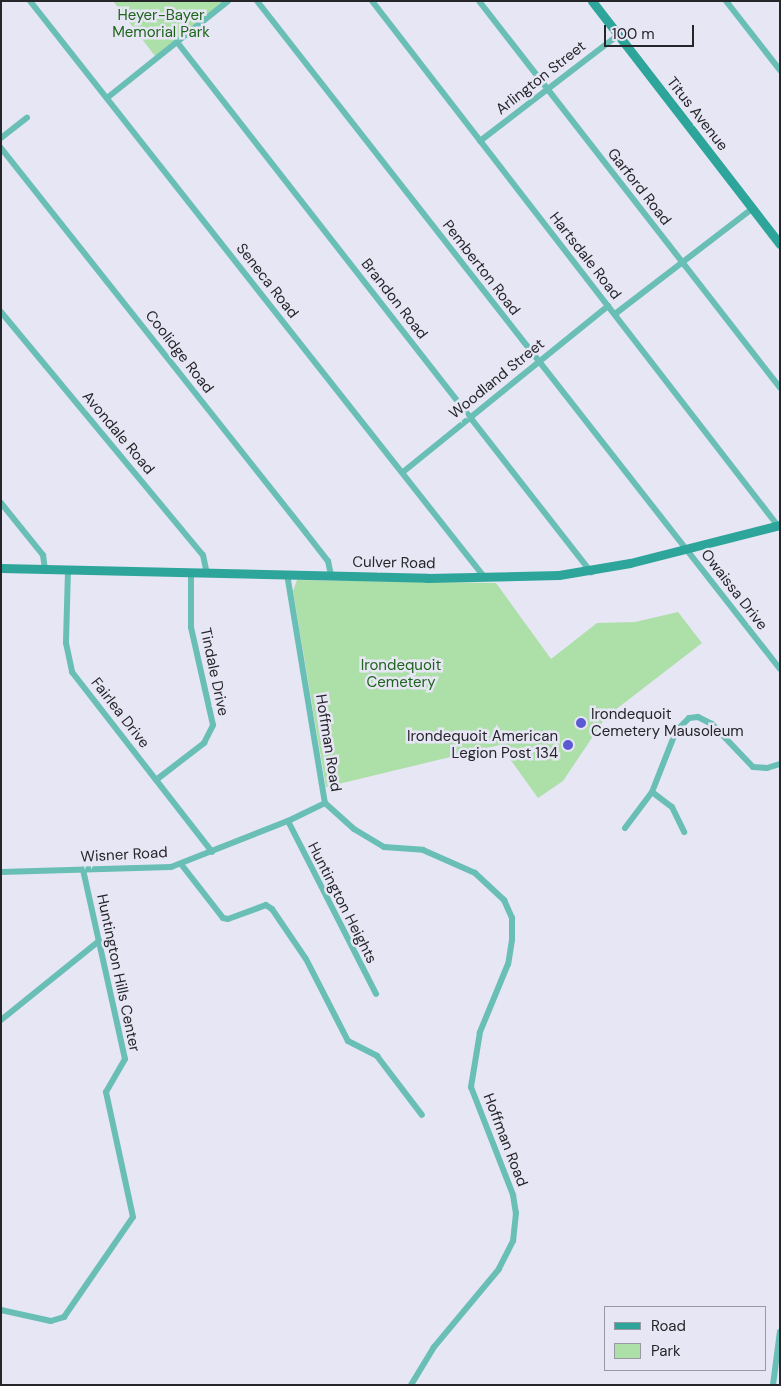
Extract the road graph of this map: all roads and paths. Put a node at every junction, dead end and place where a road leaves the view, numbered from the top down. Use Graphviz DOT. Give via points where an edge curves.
graph roads {
  1 [pos="30,1"];
  2 [pos="228,1"];
  3 [pos="257,1"];
  4 [pos="372,1"];
  5 [pos="479,1"];
  6 [pos="592,1"];
  7 [pos="726,1"];
  8 [pos="618,35"];
  9 [pos="177,42"];
  10 [pos="780,70"];
  11 [pos="547,89"];
  12 [pos="106,98"];
  13 [pos="27,118"];
  14 [pos="1,138"];
  15 [pos="480,141"];
  16 [pos="1,148"];
  17 [pos="752,209"];
  18 [pos="780,244"];
  19 [pos="682,262"];
  20 [pos="608,306"];
  21 [pos="1,312"];
  22 [pos="615,314"];
  23 [pos="538,362"];
  24 [pos="780,388"];
  25 [pos="470,417"];
  26 [pos="403,472"];
  27 [pos="1,502"];
  28 [pos="779,525"];
  29 [pos="687,549"];
  30 [pos="1,568"];
  31 [pos="45,569"];
  32 [pos="68,570"];
  33 [pos="590,572"];
  34 [pos="191,573"];
  35 [pos="207,574"];
  36 [pos="287,574"];
  37 [pos="331,575"];
  38 [pos="485,578"];
  39 [pos="780,669"];
  40 [pos="780,764"];
  41 [pos="156,780"];
  42 [pos="652,792"];
  43 [pos="325,803"];
  44 [pos="288,821"];
  45 [pos="625,828"];
  46 [pos="684,832"];
  47 [pos="212,852"];
  48 [pos="181,864"];
  49 [pos="83,870"];
  50 [pos="1,872"];
  51 [pos="99,941"];
  52 [pos="376,994"];
  53 [pos="1,1020"];
  54 [pos="422,1114"];
  55 [pos="1,1310"];
  56 [pos="780,1331"];
  57 [pos="411,1385"];
  58 [pos="773,1385"];
  1 -- 12 [label="street, Seneca Road"];
  2 -- 9 [label="street"];
  3 -- 23 [label="street, Pemberton Road"];
  4 -- 15 [label="street, Hartsdale Road"];
  5 -- 11 [label="street, Garford Road"];
  6 -- 8 [label="main road, Titus Avenue"];
  7 -- 10 [label="street"];
  8 -- 11 [label="street, Arlington Street"];
  8 -- 17 [label="main road, Titus Avenue"];
  9 -- 12 [label="street"];
  9 -- 25 [label="street, Brandon Road"];
  11 -- 15 [label="street, Arlington Street"];
  11 -- 19 [label="street, Garford Road"];
  12 -- 26 [label="street, Seneca Road"];
  13 -- 14 [label="street"];
  15 -- 20 [label="street, Hartsdale Road"];
  16 -- 37 [label="street, Coolidge Road" via="328,561"];
  17 -- 18 [label="main road, Titus Avenue"];
  17 -- 19 [label="street"];
  19 -- 22 [label="street"];
  19 -- 24 [label="street, Garford Road"];
  20 -- 22 [label="street, Hartsdale Road"];
  20 -- 23 [label="street, Woodland Street"];
  21 -- 35 [label="street, Avondale Road" via="203,556"];
  22 -- 28 [label="street, Hartsdale Road"];
  23 -- 25 [label="street, Woodland Street"];
  23 -- 29 [label="street, Pemberton Road"];
  25 -- 26 [label="street, Woodland Street"];
  25 -- 33 [label="street, Brandon Road"];
  26 -- 38 [label="street, Seneca Road"];
  27 -- 31 [label="street" via="43,555"];
  28 -- 29 [label="main road, Culver Road"];
  29 -- 33 [label="main road, Culver Road"];
  29 -- 39 [label="street, Owaissa Drive"];
  30 -- 31 [label="main road, Culver Road"];
  31 -- 32 [label="main road, Culver Road"];
  32 -- 34 [label="main road, Culver Road"];
  32 -- 41 [label="street, Fairlea Drive" via="66,643 69,664 75,677"];
  33 -- 38 [label="main road, Culver Road"];
  34 -- 35 [label="main road, Culver Road"];
  34 -- 41 [label="street, Tindale Drive" via="191,627 212,725 204,743"];
  35 -- 36 [label="main road, Culver Road"];
  36 -- 37 [label="main road, Culver Road"];
  36 -- 43 [label="street, Hoffman Road"];
  37 -- 38 [label="main road, Culver Road"];
  40 -- 42 [label="street" via="767,768 753,767 712,724 698,717 689,718 678,727"];
  41 -- 47 [label="street, Fairlea Drive"];
  42 -- 45 [label="street"];
  42 -- 46 [label="street" via="672,807"];
  43 -- 44 [label="street, Wisner Road"];
  43 -- 57 [label="street, Hoffman Road" via="354,828 384,847 423,850 475,873 504,900 512,918 508,964 480,1032 471,1087 513,1195 516,1213 514,1241 499,1270 434,1347"];
  44 -- 47 [label="street, Wisner Road"];
  44 -- 52 [label="street, Huntington Heights"];
  47 -- 48 [label="street, Wisner Road"];
  48 -- 49 [label="street, Wisner Road"];
  48 -- 54 [label="street" via="223,918 266,905 272,909 306,959 348,1041 377,1056"];
  49 -- 50 [label="street, Wisner Road"];
  49 -- 51 [label="street, Huntington Hills Center"];
  51 -- 53 [label="street"];
  51 -- 55 [label="street, Huntington Hills Center" via="125,1059 106,1092 133,1218 64,1317 51,1321"];
  56 -- 58 [label="street"];
}
